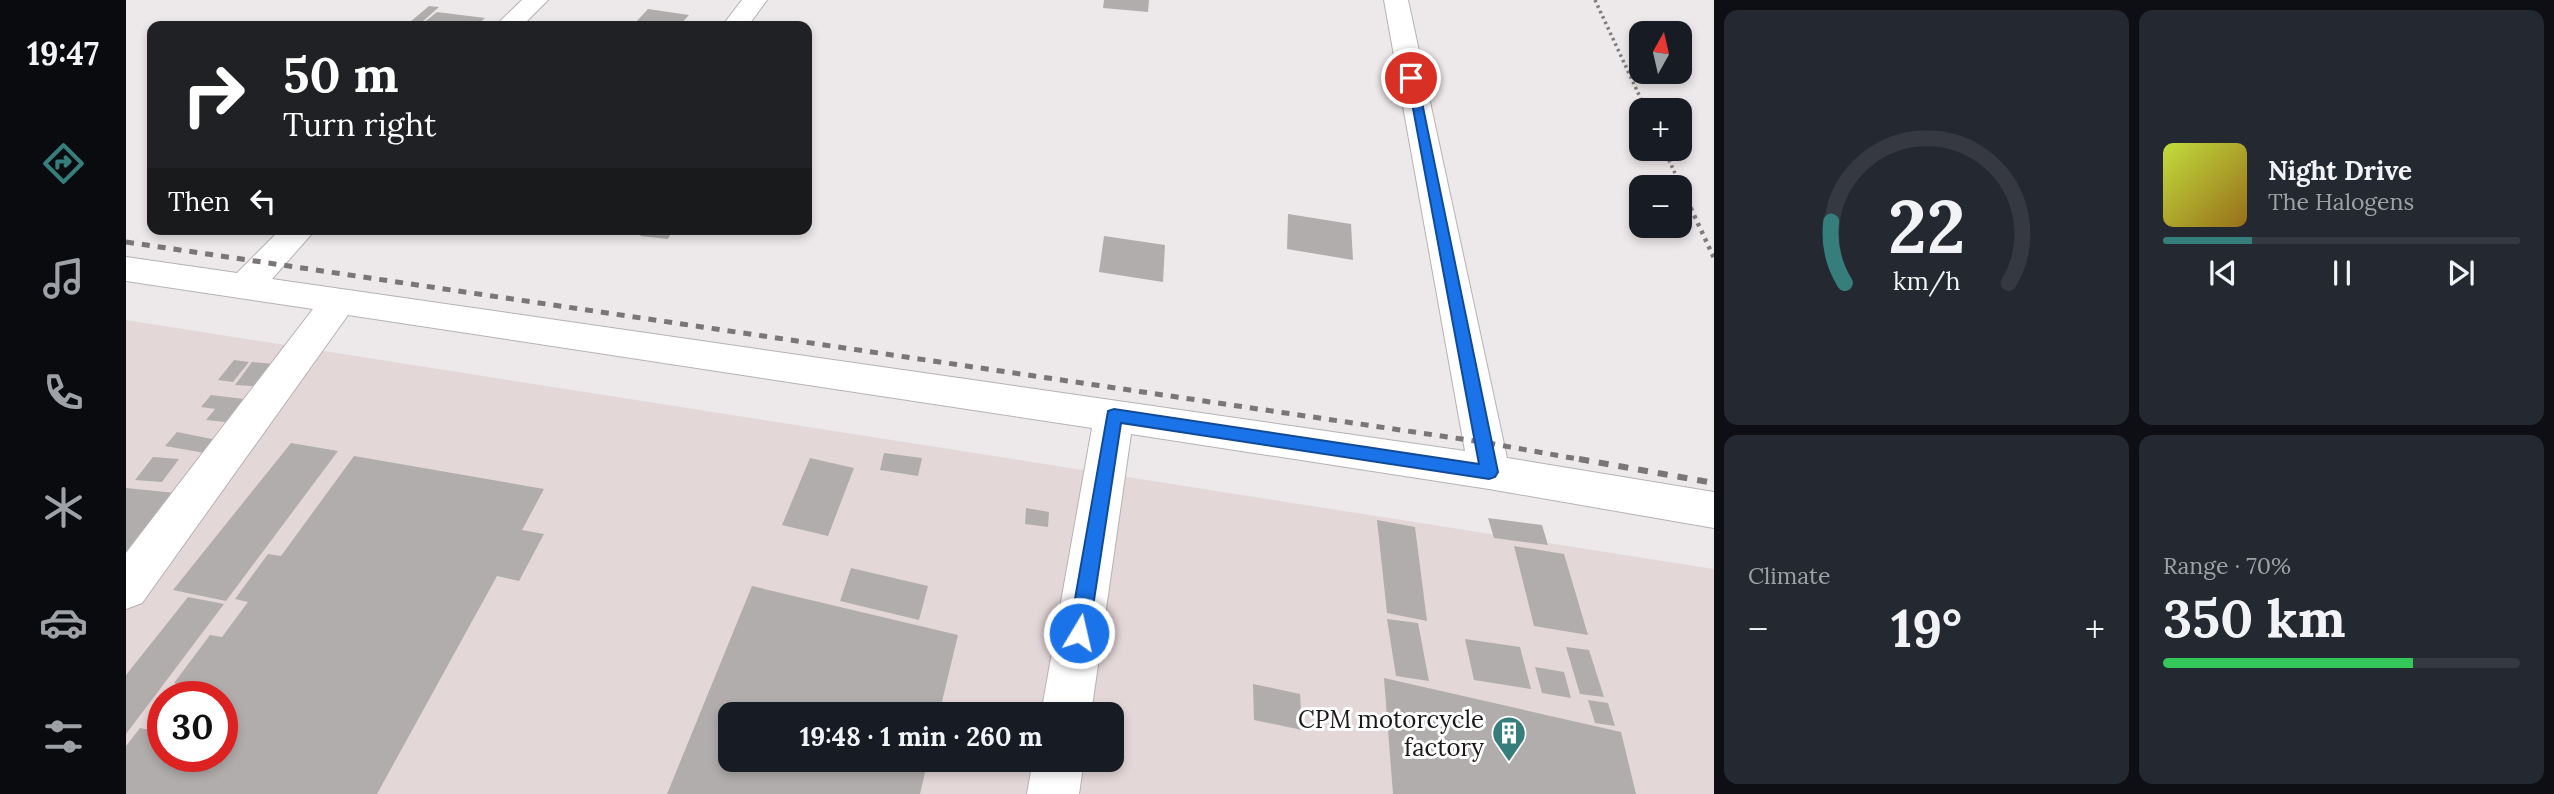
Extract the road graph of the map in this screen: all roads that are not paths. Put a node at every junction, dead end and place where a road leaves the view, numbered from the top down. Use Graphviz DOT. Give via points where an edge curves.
graph roads {
  1 [pos="536,0"];
  2 [pos="755,0"];
  3 [pos="1396,0"];
  4 [pos="513,21"];
  5 [pos="739,21"];
  6 [pos="294,235"];
  7 [pos="134,280"];
  8 [pos="244,287"];
  9 [pos="339,301"];
  10 [pos="1114,416"];
  11 [pos="1489,472"];
  12 [pos="1714,510"];
  13 [pos="126,588"];
  14 [pos="1068,702"];
  15 [pos="1057,772"];
  16 [pos="1053,794"];
  1 -- 4 [label="street"];
  2 -- 5 [label="street"];
  3 -- 11 [label="street"];
  6 -- 8 [label="street"];
  7 -- 8 [label="street"];
  8 -- 9 [label="street"];
  9 -- 10 [label="street"];
  9 -- 13 [label="street"];
  10 -- 11 [label="street"];
  10 -- 14 [label="street"];
  11 -- 12 [label="street"];
  15 -- 16 [label="street"];
}
